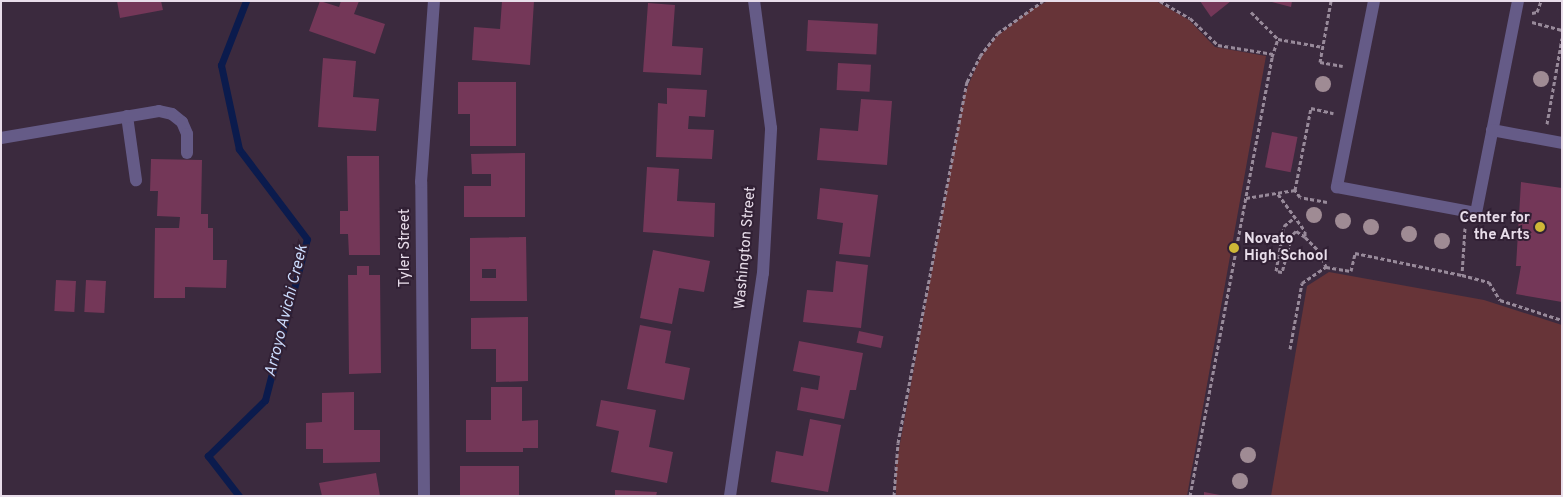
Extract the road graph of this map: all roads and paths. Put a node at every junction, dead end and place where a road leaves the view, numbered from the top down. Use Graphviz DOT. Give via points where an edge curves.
graph roads {
  1 [pos="434,1"];
  2 [pos="754,1"];
  3 [pos="1043,1"];
  4 [pos="1160,1"];
  5 [pos="1331,1"];
  6 [pos="1374,1"];
  7 [pos="1518,1"];
  8 [pos="1251,12"];
  9 [pos="1550,26"];
  10 [pos="1562,30"];
  11 [pos="1562,38"];
  12 [pos="1278,39"];
  13 [pos="1323,47"];
  14 [pos="1273,54"];
  15 [pos="1342,76"];
  16 [pos="1337,104"];
  17 [pos="127,116"];
  18 [pos="1492,130"];
  19 [pos="1,138"];
  20 [pos="1544,140"];
  21 [pos="1562,143"];
  22 [pos="188,153"];
  23 [pos="136,180"];
  24 [pos="1296,190"];
  25 [pos="1278,194"];
  26 [pos="1246,198"];
  27 [pos="1329,202"];
  28 [pos="1467,212"];
  29 [pos="1294,218"];
  30 [pos="1456,226"];
  31 [pos="1465,228"];
  32 [pos="1472,229"];
  33 [pos="1305,237"];
  34 [pos="1326,267"];
  35 [pos="1462,275"];
  36 [pos="1562,320"];
  37 [pos="1290,349"];
  38 [pos="424,496"];
  39 [pos="730,496"];
  40 [pos="894,496"];
  41 [pos="1190,496"];
  1 -- 38 [label="street, Tyler Street" via="421,182"];
  2 -- 39 [label="street, Washington Street" via="770,128 764,264"];
  3 -- 40 [label="path" via="998,33 980,56 967,82 898,443"];
  4 -- 14 [label="path" via="1190,18 1218,45"];
  5 -- 13 [label="path"];
  6 -- 28 [label="street" via="1337,187"];
  7 -- 18 [label="street"];
  8 -- 12 [label="path"];
  9 -- 10 [label="path"];
  11 -- 20 [label="path"];
  12 -- 13 [label="path"];
  12 -- 14 [label="path"];
  13 -- 15 [label="path" via="1320,62 1343,66"];
  14 -- 26 [label="path"];
  16 -- 24 [label="path" via="1336,114 1311,108"];
  17 -- 19 [label="street"];
  17 -- 22 [label="street" via="159,111 172,114 182,122 187,134"];
  17 -- 23 [label="street"];
  18 -- 20 [label="street"];
  18 -- 28 [label="street" via="1476,213"];
  20 -- 21 [label="street"];
  24 -- 25 [label="path"];
  24 -- 27 [label="path" via="1300,197"];
  25 -- 26 [label="path"];
  25 -- 29 [label="path"];
  26 -- 41 [label="path"];
  28 -- 31 [label="path"];
  29 -- 33 [label="path" via="1305,231"];
  29 -- 33 [label="path" via="1284,226 1276,271 1282,272 1292,235 1296,231"];
  30 -- 31 [label="path"];
  31 -- 32 [label="path"];
  31 -- 35 [label="path"];
  33 -- 34 [label="path" via="1320,252"];
  34 -- 35 [label="path" via="1351,271 1355,253"];
  34 -- 37 [label="path" via="1302,283"];
  35 -- 36 [label="path" via="1489,282 1500,300"];
}
